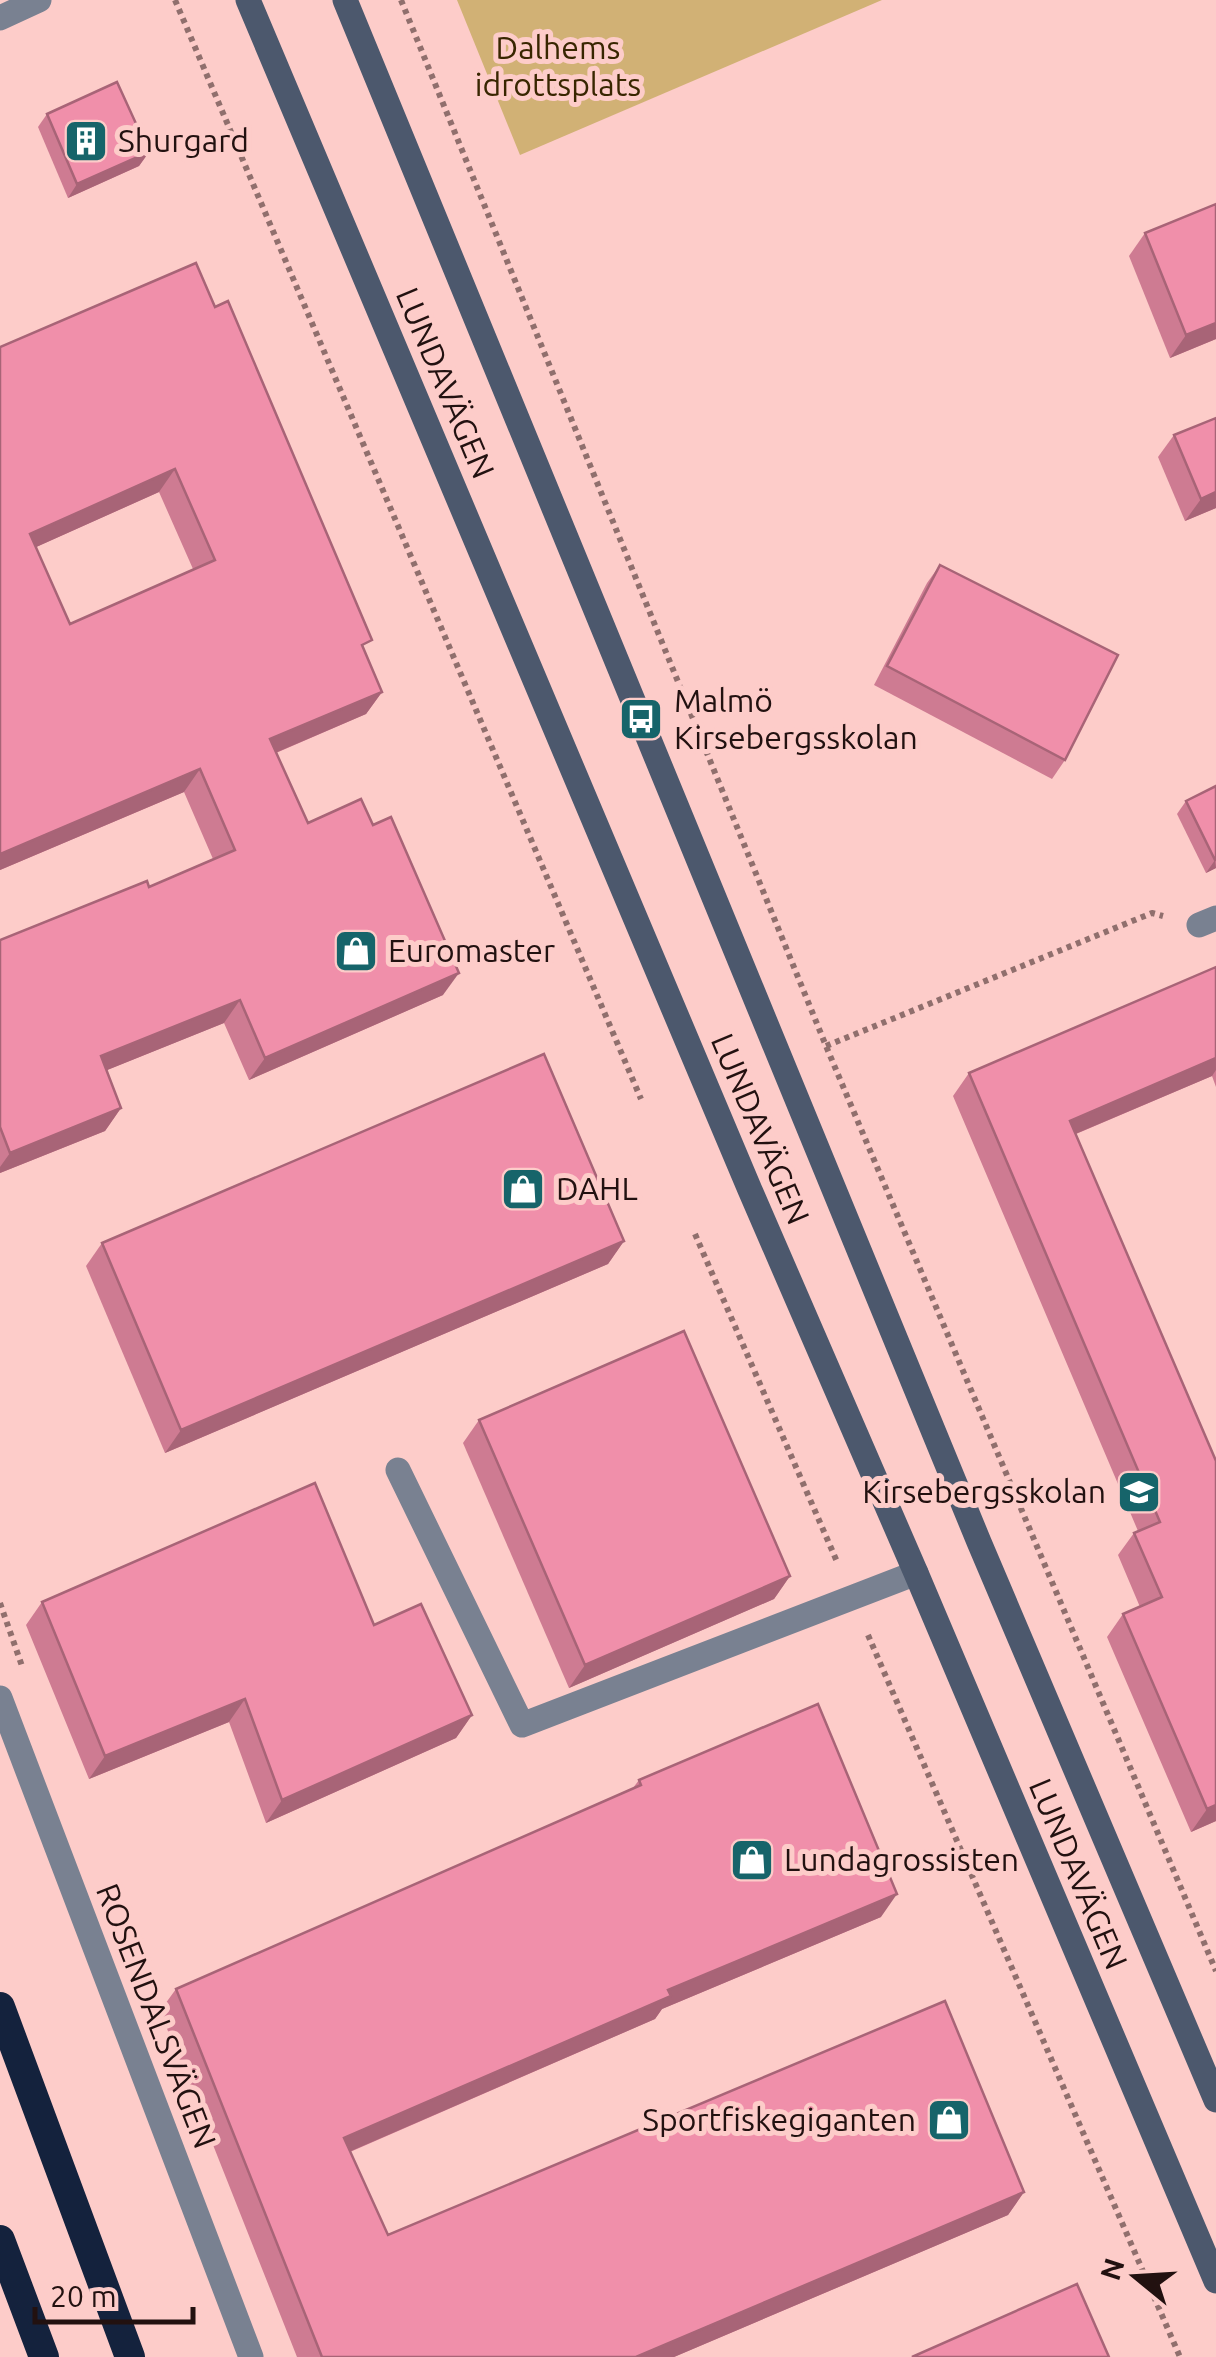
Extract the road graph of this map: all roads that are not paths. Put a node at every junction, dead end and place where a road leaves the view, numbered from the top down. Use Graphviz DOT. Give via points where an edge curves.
graph roads {
  1 [pos="39,0"];
  2 [pos="248,0"];
  3 [pos="344,0"];
  4 [pos="0,18"];
  5 [pos="398,1470"];
  6 [pos="916,1573"];
  7 [pos="0,1698"];
  8 [pos="0,2007"];
  9 [pos="1216,2100"];
  10 [pos="0,2240"];
  11 [pos="1216,2281"];
  12 [pos="44,2357"];
  13 [pos="130,2357"];
  14 [pos="251,2357"];
  1 -- 4 [label="street"];
  2 -- 6 [label="main road, LUNDAVÄGEN"];
  3 -- 9 [label="main road, LUNDAVÄGEN"];
  5 -- 6 [label="street" via="522,1725"];
  6 -- 11 [label="main road, LUNDAVÄGEN"];
  7 -- 14 [label="street, ROSENDALSVÄGEN"];
  8 -- 13 [label="highway"];
  10 -- 12 [label="highway"];
}
